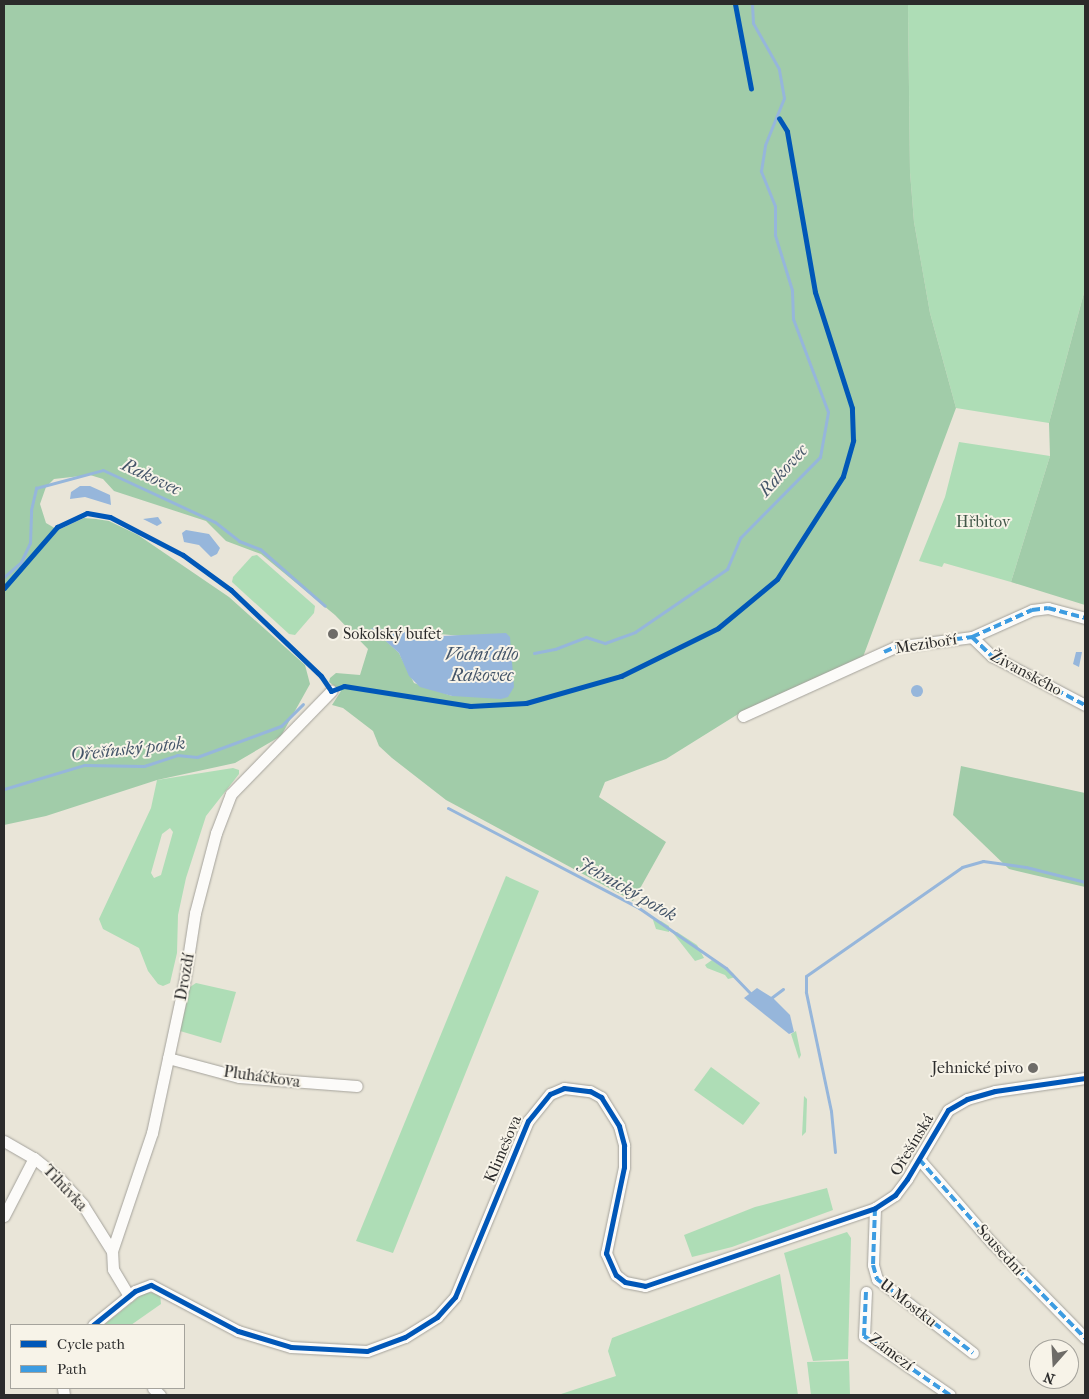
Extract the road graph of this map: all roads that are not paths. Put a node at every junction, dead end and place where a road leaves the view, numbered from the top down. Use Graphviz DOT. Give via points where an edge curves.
graph roads {
  1 [pos="1085,618"];
  2 [pos="972,637"];
  3 [pos="331,691"];
  4 [pos="1085,705"];
  5 [pos="743,716"];
  6 [pos="168,1058"];
  7 [pos="1085,1078"];
  8 [pos="357,1086"];
  9 [pos="4,1140"];
  10 [pos="34,1158"];
  11 [pos="919,1159"];
  12 [pos="875,1208"];
  13 [pos="4,1216"];
  14 [pos="850,1218"];
  15 [pos="112,1251"];
  16 [pos="866,1292"];
  17 [pos="129,1296"];
  18 [pos="93,1324"];
  19 [pos="1085,1338"];
  20 [pos="973,1352"];
  21 [pos="950,1395"];
  1 -- 2 [label="street, Meziboří" via="1048,608 1032,610"];
  2 -- 4 [label="street, Živanského" via="992,656"];
  2 -- 5 [label="street, Meziboří" via="895,648"];
  3 -- 6 [label="street, Drozdí" via="231,794 216,834 195,913"];
  6 -- 8 [label="street, Pluháčkova" via="239,1077"];
  6 -- 15 [label="street, Drozdí" via="152,1133"];
  7 -- 11 [label="street, Ořešínská" via="995,1091 967,1099 948,1110"];
  9 -- 10 [label="street, Tihůvka"];
  10 -- 13 [label="street"];
  10 -- 15 [label="street, Tihůvka" via="70,1190"];
  11 -- 12 [label="street, Ořešínská" via="895,1195"];
  11 -- 19 [label="street, Sousední" via="992,1243"];
  12 -- 14 [label="street, Ořešínská"];
  12 -- 20 [label="street, U Mostku" via="873,1265 876,1279"];
  14 -- 17 [label="street, Klimešova" via="645,1286 625,1282 611,1269 606,1253 624,1167 624,1145 619,1126 601,1097 590,1090 564,1088 550,1094 528,1121 455,1297 438,1317 386,1347 368,1351 291,1347 238,1331 156,1287 143,1286"];
  15 -- 17 [label="street, Drozdí" via="113,1269"];
  16 -- 21 [label="street, Zámezí" via="864,1336"];
  17 -- 18 [label="street, Klimešova"];
}
